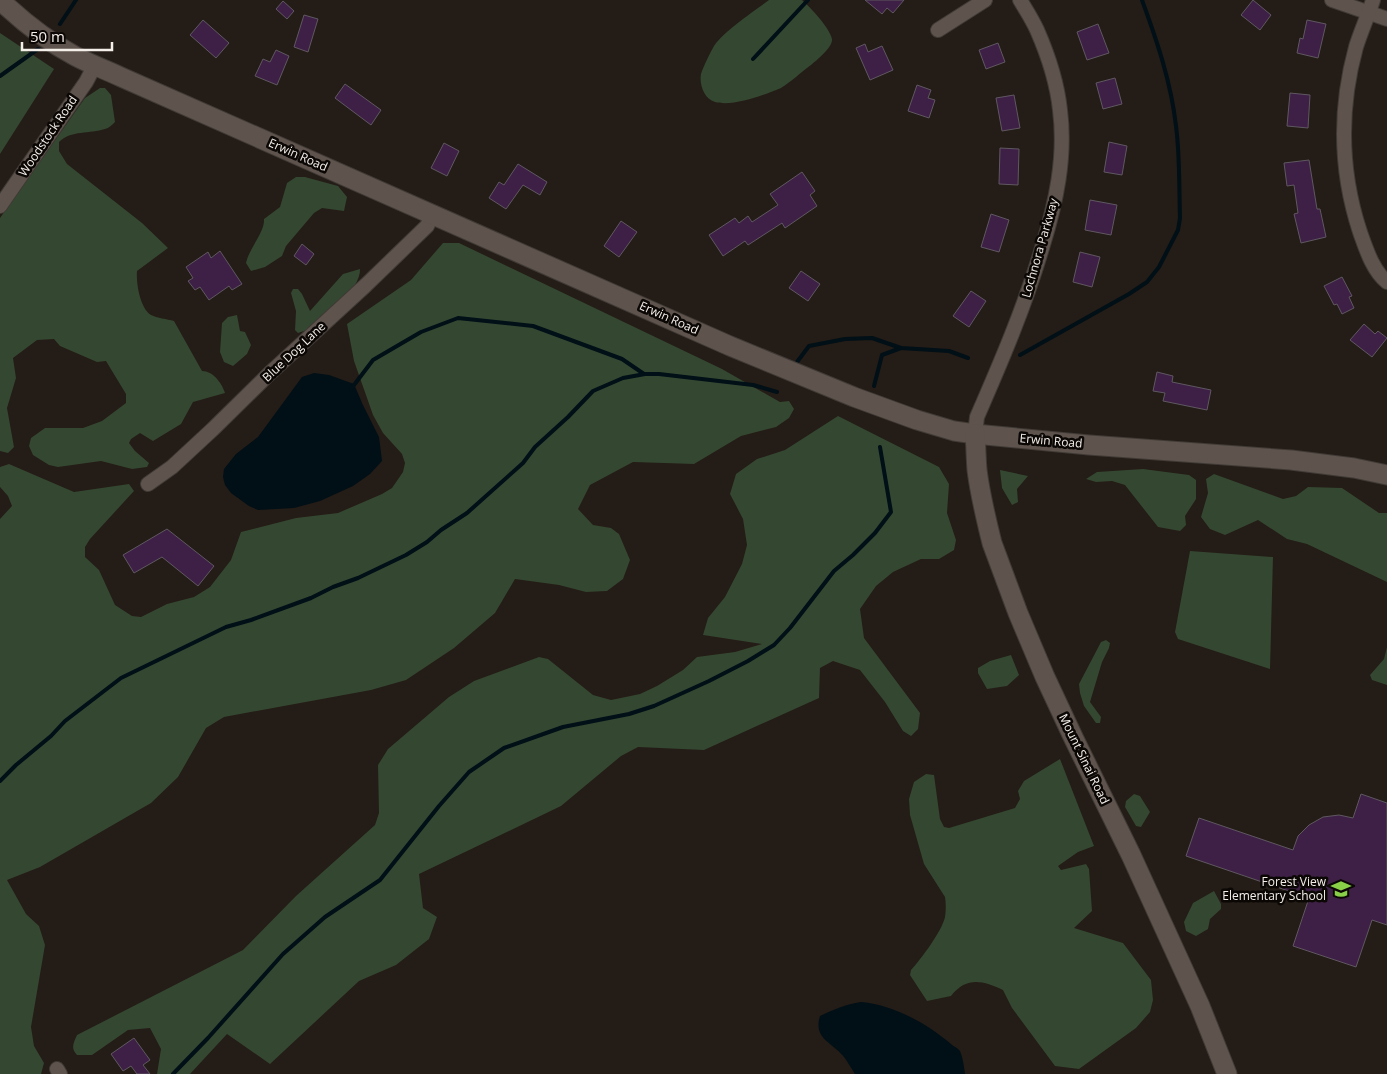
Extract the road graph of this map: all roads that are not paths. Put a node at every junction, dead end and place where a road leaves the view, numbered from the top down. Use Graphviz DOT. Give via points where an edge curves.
graph roads {
  1 [pos="0,0"];
  2 [pos="985,0"];
  3 [pos="1020,0"];
  4 [pos="1332,0"];
  5 [pos="1371,6"];
  6 [pos="1387,19"];
  7 [pos="938,30"];
  8 [pos="95,65"];
  9 [pos="0,206"];
  10 [pos="433,214"];
  11 [pos="1387,282"];
  12 [pos="975,434"];
  13 [pos="1387,475"];
  14 [pos="148,484"];
  15 [pos="1227,1074"];
  1 -- 8 [label="main road, Erwin Road" via="41,35"];
  2 -- 7 [label="street"];
  3 -- 12 [label="street, Lochnora Parkway" via="1036,28 1055,83 1062,154 1052,215 1031,285 977,418"];
  4 -- 5 [label="street"];
  5 -- 6 [label="street"];
  5 -- 11 [label="street" via="1349,78 1343,137 1354,214 1370,258"];
  8 -- 9 [label="street, Woodstock Road"];
  8 -- 10 [label="main road, Erwin Road"];
  10 -- 12 [label="main road, Erwin Road" via="808,379 881,408 954,431"];
  10 -- 14 [label="street, Blue Dog Lane" via="427,226 366,285 172,467"];
  12 -- 13 [label="main road, Erwin Road" via="1291,460"];
  12 -- 15 [label="main road, Mount Sinai Road" via="977,470 992,543 1018,613 1056,701 1196,997"];
}
